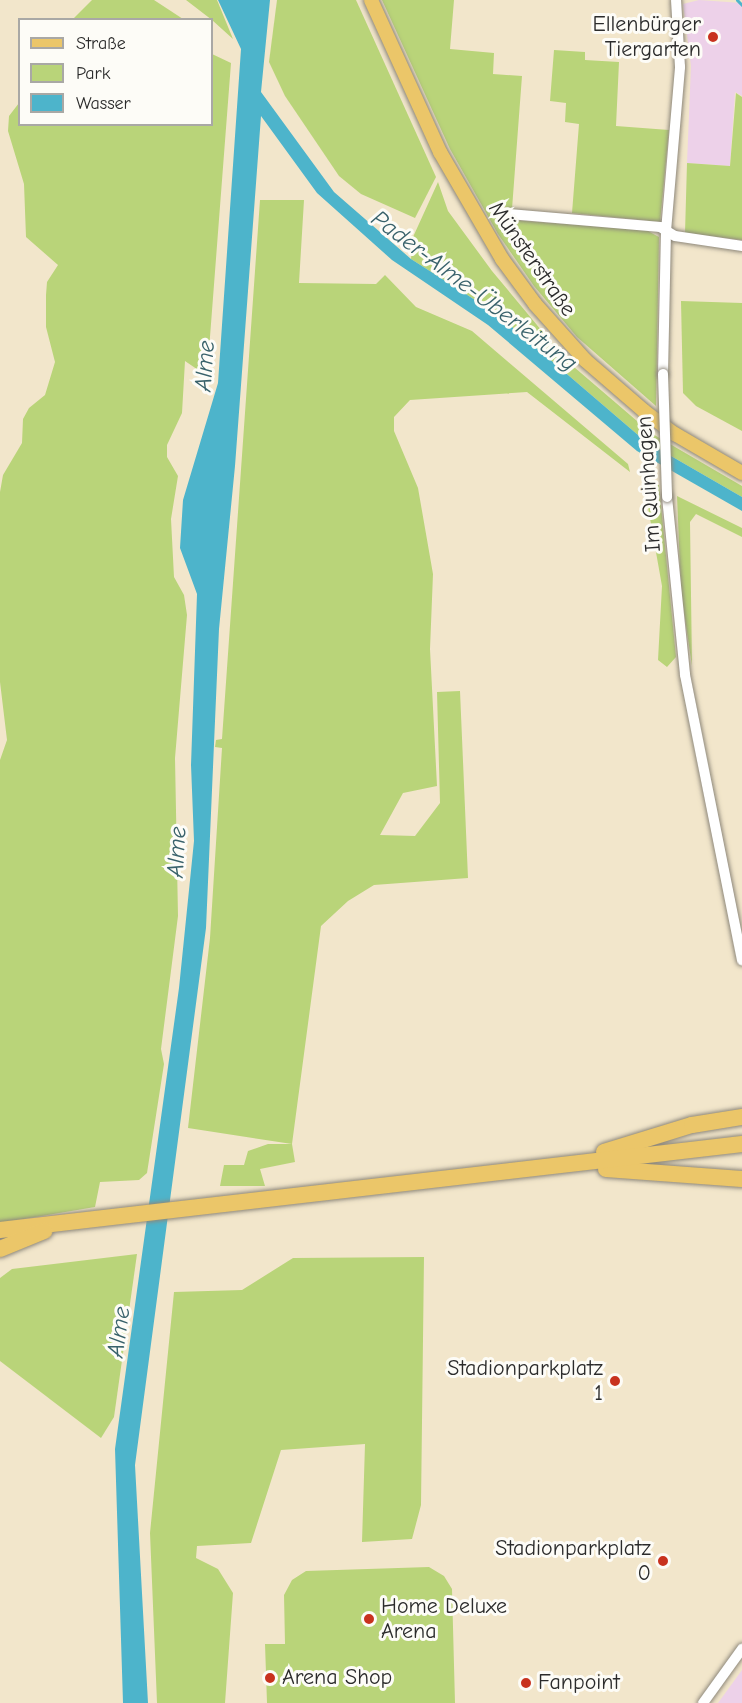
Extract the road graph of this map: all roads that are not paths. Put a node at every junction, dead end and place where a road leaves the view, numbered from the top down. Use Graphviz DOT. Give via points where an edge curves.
graph roads {
  1 [pos="371,0"];
  2 [pos="676,0"];
  3 [pos="509,214"];
  4 [pos="666,231"];
  5 [pos="742,246"];
  6 [pos="742,473"];
  7 [pos="742,960"];
  8 [pos="742,1117"];
  9 [pos="742,1144"];
  10 [pos="545,1168"];
  11 [pos="742,1179"];
  12 [pos="63,1224"];
  13 [pos="27,1228"];
  14 [pos="0,1230"];
  15 [pos="0,1236"];
  16 [pos="0,1249"];
  17 [pos="742,1649"];
  18 [pos="703,1703"];
  1 -- 6 [label="main road, Münsterstraße" via="440,152 496,249 535,304 585,360 644,411"];
  2 -- 4 [label="street, Im Quinhagen" via="680,67"];
  3 -- 4 [label="street" via="627,223"];
  4 -- 5 [label="street" via="675,236"];
  4 -- 7 [label="street, Im Quinhagen, bridge" via="663,374 667,497 685,675"];
  8 -- 10 [label="highway" via="692,1125"];
  9 -- 10 [label="highway"];
  10 -- 11 [label="highway" via="651,1170"];
  10 -- 12 [label="highway"];
  12 -- 13 [label="highway"];
  12 -- 16 [label="highway"];
  13 -- 14 [label="highway"];
  13 -- 15 [label="highway"];
  17 -- 18 [label="street"];
}
